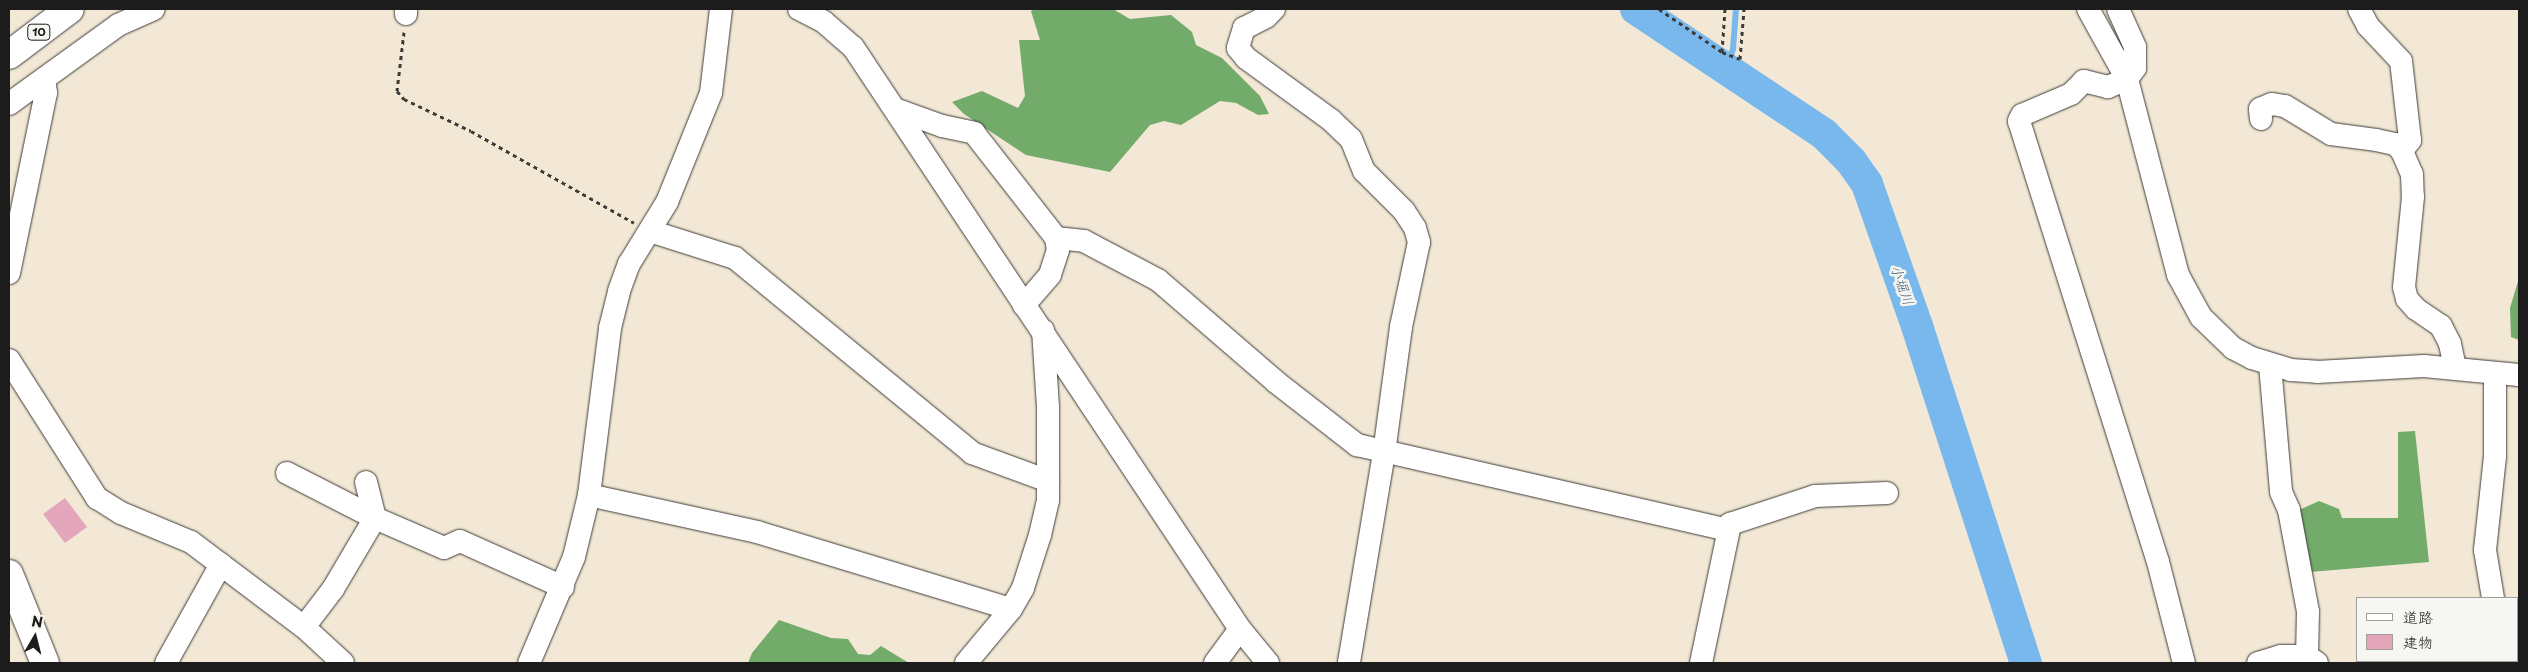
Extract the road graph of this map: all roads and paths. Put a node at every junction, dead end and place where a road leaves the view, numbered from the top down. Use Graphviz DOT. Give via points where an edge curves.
graph roads {
  1 [pos="70,9"];
  2 [pos="154,9"];
  3 [pos="720,9"];
  4 [pos="799,9"];
  5 [pos="1659,9"];
  6 [pos="1725,9"];
  7 [pos="1744,9"];
  8 [pos="2088,9"];
  9 [pos="2118,9"];
  10 [pos="2359,9"];
  11 [pos="406,12"];
  12 [pos="1267,12"];
  13 [pos="1722,52"];
  14 [pos="9,55"];
  15 [pos="2126,78"];
  16 [pos="44,79"];
  17 [pos="9,104"];
  18 [pos="895,109"];
  19 [pos="2261,119"];
  20 [pos="2402,151"];
  21 [pos="650,231"];
  22 [pos="1056,238"];
  23 [pos="9,273"];
  24 [pos="1024,305"];
  25 [pos="1043,329"];
  26 [pos="9,360"];
  27 [pos="2270,365"];
  28 [pos="2455,367"];
  29 [pos="2495,373"];
  30 [pos="2519,375"];
  31 [pos="1384,453"];
  32 [pos="287,473"];
  33 [pos="1048,481"];
  34 [pos="366,482"];
  35 [pos="1887,493"];
  36 [pos="589,495"];
  37 [pos="375,518"];
  38 [pos="1728,530"];
  39 [pos="221,564"];
  40 [pos="9,574"];
  41 [pos="562,587"];
  42 [pos="2493,597"];
  43 [pos="1011,609"];
  44 [pos="304,627"];
  45 [pos="1240,629"];
  46 [pos="2312,660"];
  47 [pos="45,663"];
  48 [pos="166,663"];
  49 [pos="344,663"];
  50 [pos="529,663"];
  51 [pos="966,663"];
  52 [pos="1215,663"];
  53 [pos="1268,663"];
  54 [pos="1349,663"];
  55 [pos="1701,663"];
  56 [pos="2184,663"];
  57 [pos="2258,663"];
  1 -- 14 [label="main road, 10"];
  2 -- 16 [label="street" via="118,25"];
  3 -- 21 [label="street" via="711,93 667,202"];
  4 -- 18 [label="street" via="824,22 853,47"];
  5 -- 13 [label="path"];
  6 -- 13 [label="path"];
  7 -- 13 [label="path" via="1740,59"];
  8 -- 15 [label="street"];
  9 -- 15 [label="street" via="2135,47 2135,68"];
  10 -- 20 [label="street" via="2368,26 2401,61 2410,140"];
  11 -- 21 [label="path" via="397,91 404,99 471,131"];
  12 -- 31 [label="street" via="1244,28 1238,48 1246,58 1331,120 1351,139 1364,171 1404,211 1419,242 1401,328"];
  15 -- 27 [label="street" via="2170,251 2189,298 2201,317 2233,348"];
  15 -- 56 [label="street" via="2108,87 2084,81 2071,94 2022,115 2019,121 2158,562"];
  16 -- 17 [label="street"];
  16 -- 23 [label="street" via="46,93"];
  18 -- 22 [label="street" via="942,126 974,133"];
  18 -- 24 [label="street"];
  19 -- 20 [label="street" via="2260,109 2272,104 2285,106 2331,134 2386,142"];
  20 -- 28 [label="street" via="2412,174 2404,287 2407,299 2416,309 2441,326 2450,344"];
  21 -- 33 [label="street" via="735,258 972,454"];
  21 -- 36 [label="street" via="629,264 612,319"];
  22 -- 24 [label="street" via="1058,250 1050,276"];
  22 -- 31 [label="street" via="1084,241 1158,280 1276,382 1350,439"];
  24 -- 25 [label="street"];
  25 -- 33 [label="street"];
  25 -- 45 [label="street"];
  26 -- 39 [label="street" via="97,498 121,513 191,542"];
  27 -- 28 [label="street" via="2317,372 2399,366"];
  27 -- 46 [label="street" via="2281,492 2289,510 2308,612"];
  28 -- 29 [label="street"];
  29 -- 30 [label="street"];
  29 -- 42 [label="street" via="2495,456 2486,550"];
  31 -- 38 [label="street"];
  31 -- 54 [label="street"];
  32 -- 37 [label="street"];
  33 -- 43 [label="street" via="1048,500 1033,562"];
  34 -- 37 [label="street"];
  35 -- 38 [label="street" via="1815,496 1730,524"];
  36 -- 41 [label="street" via="574,557"];
  36 -- 43 [label="street" via="756,532"];
  37 -- 41 [label="street" via="444,548 460,541"];
  37 -- 44 [label="street" via="333,590"];
  38 -- 55 [label="street"];
  39 -- 44 [label="street"];
  39 -- 48 [label="street"];
  40 -- 47 [label="main road"];
  41 -- 50 [label="street"];
  43 -- 51 [label="street"];
  44 -- 49 [label="street"];
  45 -- 52 [label="street"];
  45 -- 53 [label="street"];
  46 -- 57 [label="street" via="2281,656"];
}
